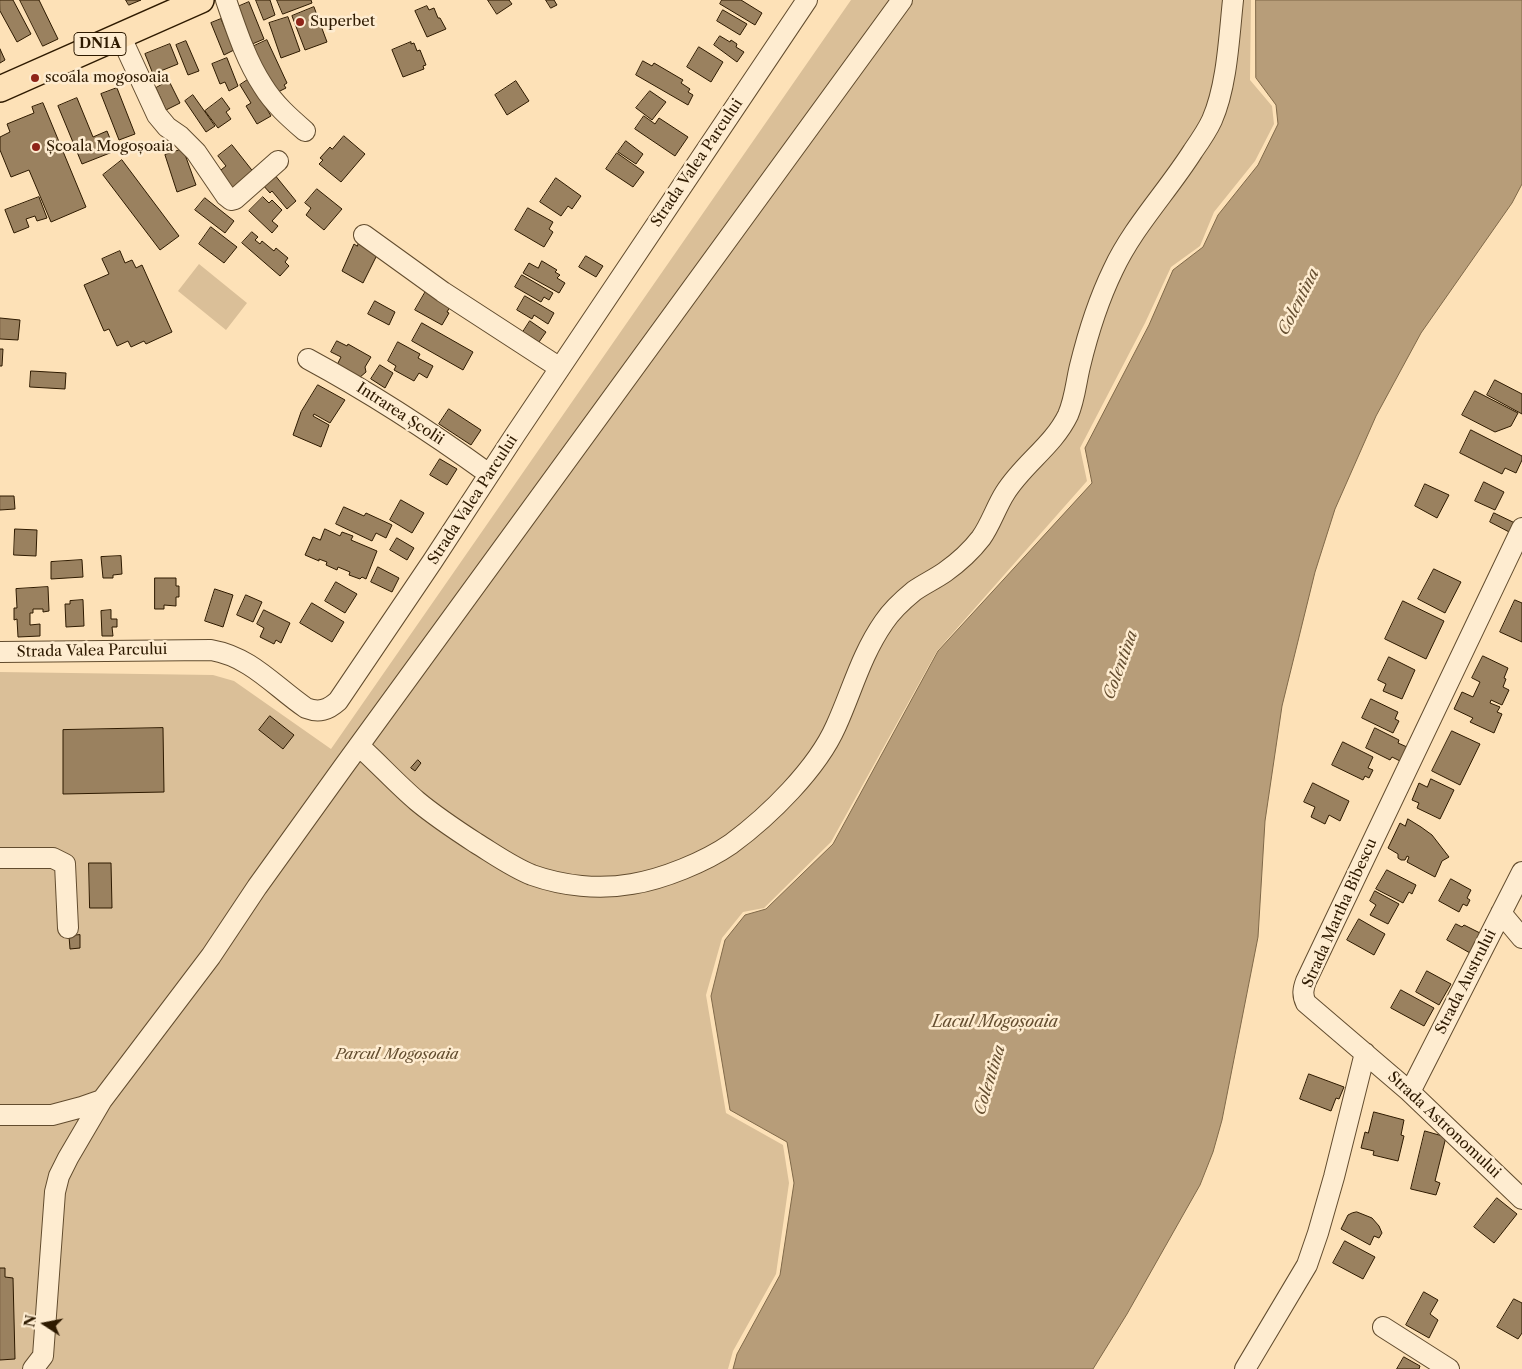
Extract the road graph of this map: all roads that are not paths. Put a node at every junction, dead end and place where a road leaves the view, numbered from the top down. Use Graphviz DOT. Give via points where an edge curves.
graph roads {
  1 [pos="201,0"];
  2 [pos="226,0"];
  3 [pos="807,0"];
  4 [pos="902,0"];
  5 [pos="1233,0"];
  6 [pos="120,35"];
  7 [pos="0,89"];
  8 [pos="305,132"];
  9 [pos="278,161"];
  10 [pos="364,236"];
  11 [pos="308,359"];
  12 [pos="560,368"];
  13 [pos="489,474"];
  14 [pos="1522,528"];
  15 [pos="0,652"];
  16 [pos="359,746"];
  17 [pos="0,858"];
  18 [pos="1522,872"];
  19 [pos="1501,913"];
  20 [pos="68,928"];
  21 [pos="1522,938"];
  22 [pos="1365,1052"];
  23 [pos="1410,1092"];
  24 [pos="102,1100"];
  25 [pos="0,1115"];
  26 [pos="1522,1199"];
  27 [pos="1383,1327"];
  28 [pos="33,1369"];
  29 [pos="1245,1369"];
  30 [pos="1449,1369"];
  1 -- 6 [label="main road, DN1A"];
  2 -- 8 [label="street" via="263,87"];
  3 -- 12 [label="street, Strada Valea Parcului"];
  4 -- 16 [label="street"];
  5 -- 16 [label="street" via="1227,59 1211,123 1119,257 1100,298 1069,413 1058,433 1006,492 984,535 966,556 899,603 885,620 870,643 836,728 819,757 763,817 730,844 674,872 631,884 592,887 561,883 530,874 498,858 454,829 416,800"];
  6 -- 7 [label="main road, DN1A"];
  6 -- 9 [label="street" via="157,115 167,128 196,152 231,200"];
  10 -- 12 [label="street"];
  11 -- 13 [label="street, Intrarea Școlii" via="378,398"];
  12 -- 13 [label="street, Strada Valea Parcului"];
  13 -- 15 [label="street, Strada Valea Parcului" via="338,701 321,711 306,708 256,669 226,652"];
  14 -- 22 [label="street, Strada Martha Bibescu" via="1304,989 1306,1003"];
  16 -- 24 [label="street" via="257,887 212,956"];
  17 -- 20 [label="street" via="53,858 65,864"];
  18 -- 19 [label="street, Strada Austrului"];
  19 -- 21 [label="street"];
  19 -- 23 [label="street, Strada Austrului"];
  22 -- 23 [label="street, Strada Astronomului"];
  22 -- 29 [label="street" via="1334,1178 1307,1265"];
  23 -- 26 [label="street, Strada Astronomului"];
  24 -- 25 [label="street" via="52,1115"];
  24 -- 28 [label="street" via="59,1176 55,1192 43,1356"];
  27 -- 30 [label="street"];
}
